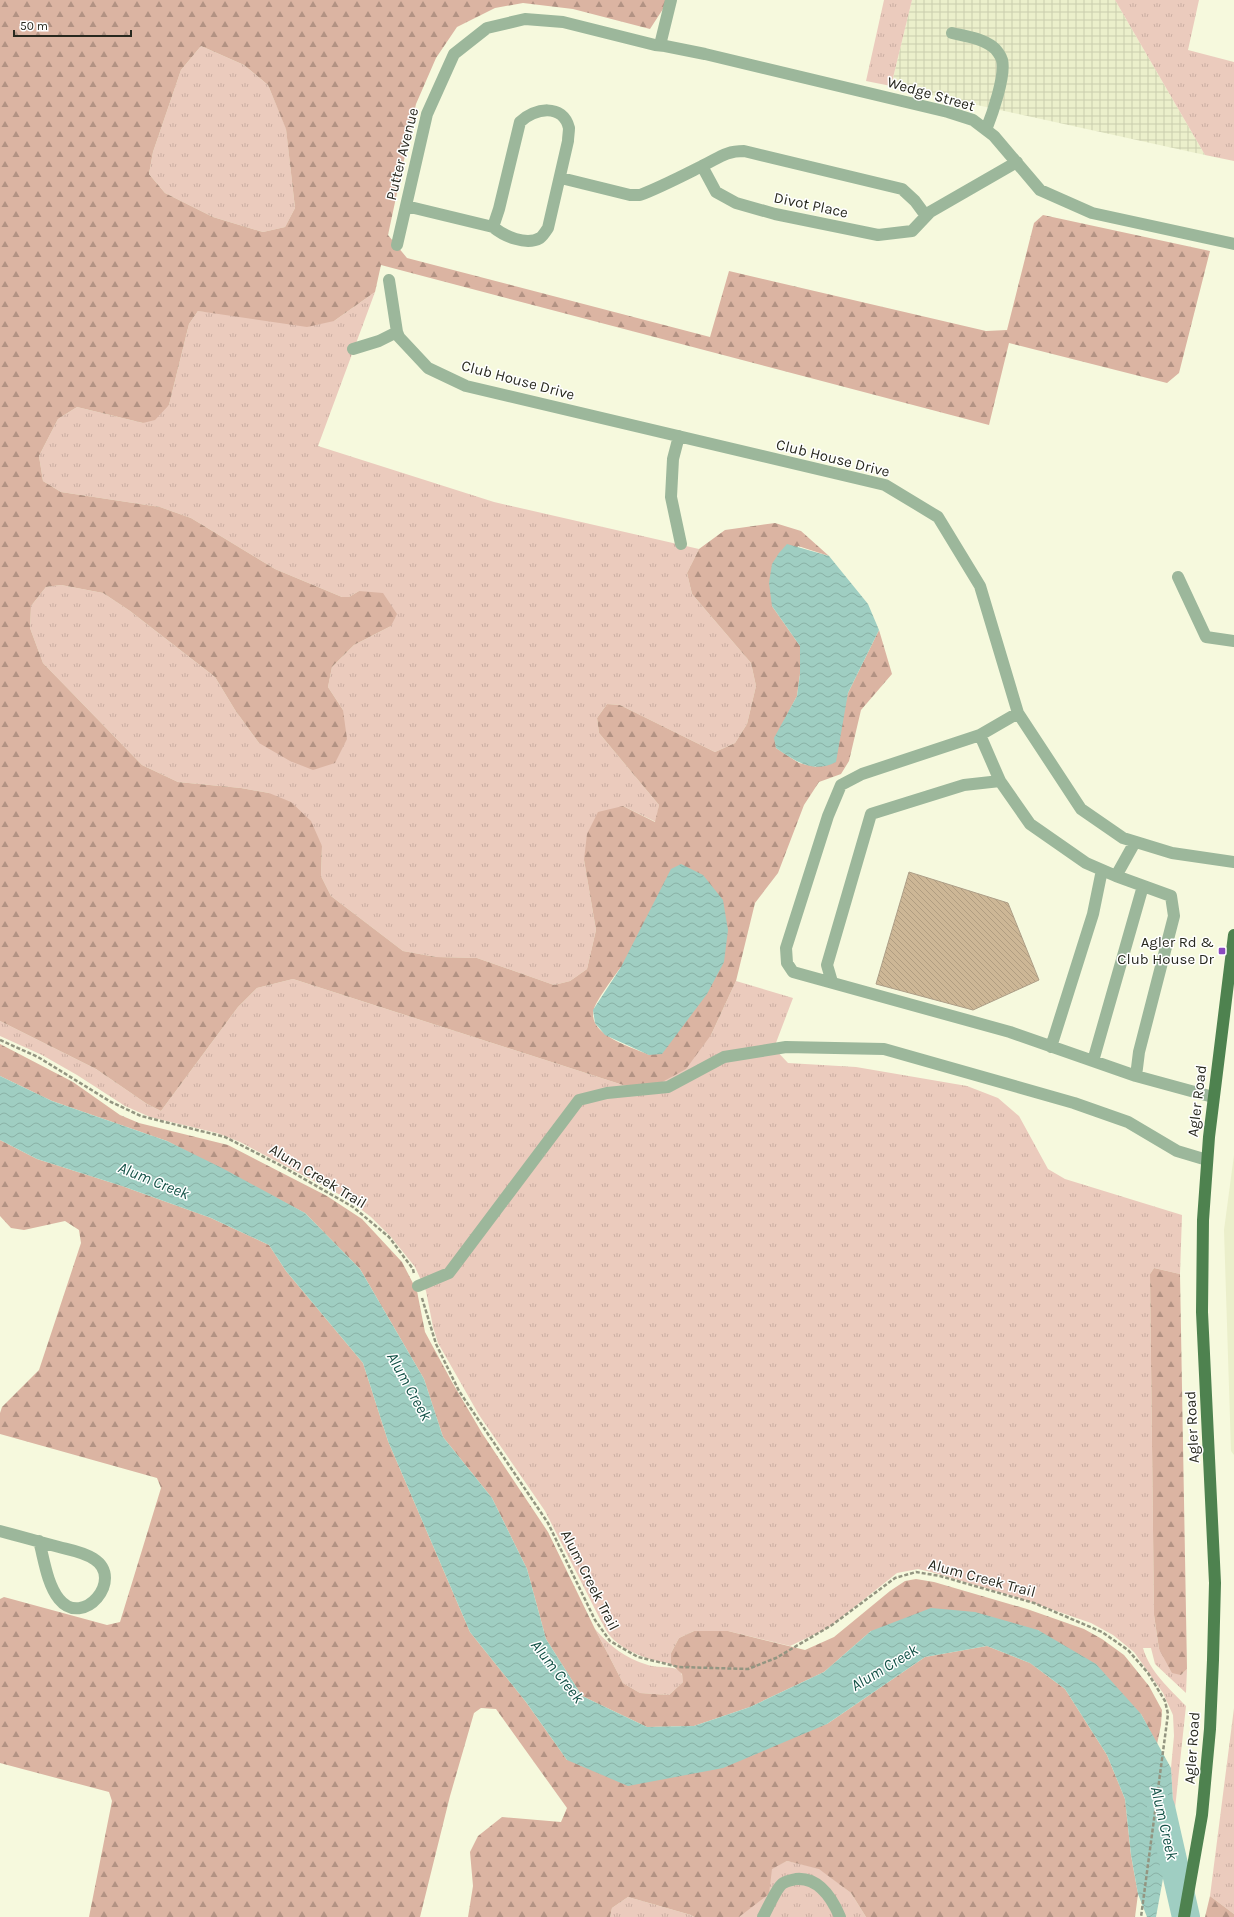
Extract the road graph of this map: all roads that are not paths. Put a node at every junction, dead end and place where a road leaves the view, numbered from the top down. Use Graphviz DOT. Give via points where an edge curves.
graph roads {
  1 [pos="671,0"];
  2 [pos="952,33"];
  3 [pos="660,46"];
  4 [pos="986,130"];
  5 [pos="1017,162"];
  6 [pos="702,166"];
  7 [pos="561,178"];
  8 [pos="406,206"];
  9 [pos="926,216"];
  10 [pos="492,227"];
  11 [pos="1234,242"];
  12 [pos="397,245"];
  13 [pos="389,280"];
  14 [pos="397,332"];
  15 [pos="354,349"];
  16 [pos="679,436"];
  17 [pos="681,544"];
  18 [pos="1178,577"];
  19 [pos="1234,641"];
  20 [pos="1018,713"];
  21 [pos="980,735"];
  22 [pos="1000,781"];
  23 [pos="1135,842"];
  24 [pos="1234,862"];
  25 [pos="1102,870"];
  26 [pos="1116,876"];
  27 [pos="1143,886"];
  28 [pos="1234,935"];
  29 [pos="832,982"];
  30 [pos="1051,1047"];
  31 [pos="1093,1061"];
  32 [pos="1136,1076"];
  33 [pos="1214,1097"];
  34 [pos="1207,1160"];
  35 [pos="418,1286"];
  36 [pos="0,1531"];
  37 [pos="39,1541"];
  38 [pos="763,1917"];
  39 [pos="840,1917"];
  40 [pos="1184,1917"];
  1 -- 3 [label="street"];
  2 -- 4 [label="street" via="984,42 994,48 1002,60 994,110"];
  3 -- 4 [label="street, Wedge Street" via="705,54 948,112 973,120"];
  3 -- 8 [label="street, Putter Avenue" via="563,22 525,19 487,28 454,54 427,114"];
  4 -- 5 [label="street, Wedge Street"];
  5 -- 9 [label="street, Divot Place"];
  5 -- 11 [label="street, Wedge Street" via="1040,190 1092,213"];
  6 -- 7 [label="street" via="640,195 630,195"];
  6 -- 9 [label="street" via="730,151 744,151 902,189"];
  6 -- 9 [label="street, Divot Place" via="716,192 736,203 775,214 878,235 912,231"];
  7 -- 10 [label="street" via="548,228 541,237 530,242 504,235"];
  7 -- 10 [label="street" via="569,128 563,117 552,110 528,114 520,122"];
  8 -- 10 [label="street"];
  8 -- 12 [label="street, Putter Avenue"];
  13 -- 14 [label="street"];
  14 -- 15 [label="street"];
  14 -- 16 [label="street, Club House Drive" via="428,368 466,386"];
  16 -- 17 [label="street" via="673,459 671,497"];
  16 -- 20 [label="street, Club House Drive" via="885,485 938,517 980,586"];
  18 -- 19 [label="street" via="1206,637"];
  20 -- 21 [label="street"];
  20 -- 23 [label="street, Club House Drive" via="1081,809 1123,838"];
  21 -- 22 [label="street"];
  21 -- 29 [label="street" via="862,774 841,785 828,816 786,948 787,963 793,972"];
  22 -- 25 [label="street" via="1030,824 1086,863"];
  22 -- 29 [label="street" via="964,785 871,814 827,965"];
  23 -- 24 [label="street, Club House Drive" via="1172,853"];
  23 -- 26 [label="street"];
  25 -- 26 [label="street"];
  25 -- 30 [label="street" via="1093,914"];
  26 -- 27 [label="street"];
  27 -- 31 [label="street"];
  27 -- 32 [label="street" via="1171,896 1174,916 1139,1052"];
  28 -- 33 [label="main road, Agler Road"];
  29 -- 30 [label="street" via="1010,1032"];
  30 -- 31 [label="street"];
  31 -- 32 [label="street"];
  32 -- 33 [label="street"];
  33 -- 34 [label="main road, Agler Road"];
  34 -- 35 [label="street" via="1177,1151 1128,1122 1074,1103 884,1049 786,1047 724,1057 668,1087 608,1092 579,1100 449,1274"];
  34 -- 40 [label="main road, Agler Road" via="1203,1220 1202,1312 1215,1583 1213,1660 1202,1815"];
  36 -- 37 [label="street"];
  37 -- 37 [label="street" via="95,1560 103,1571 104,1585 99,1598 87,1606 73,1608 60,1601 52,1586"];
  38 -- 39 [label="street" via="781,1884 805,1878 824,1889"];
}
